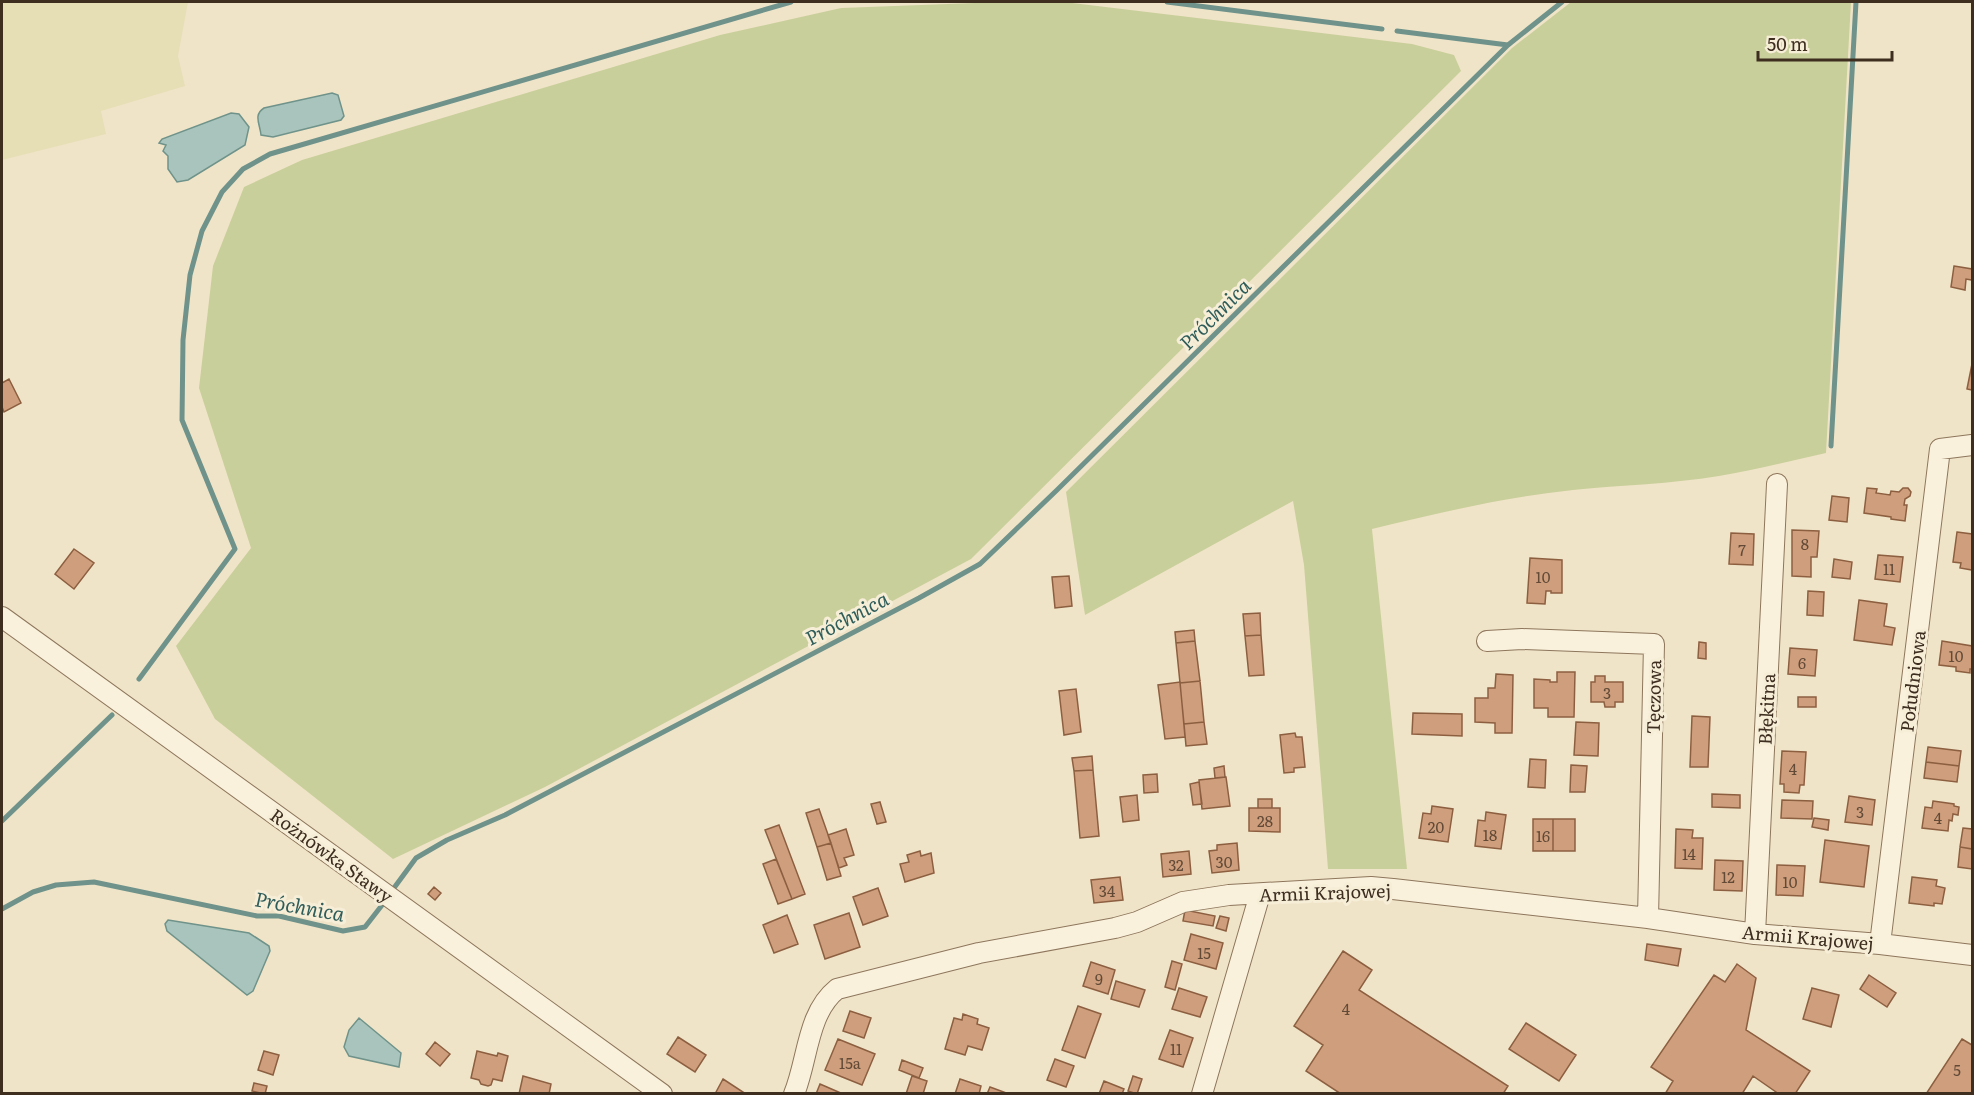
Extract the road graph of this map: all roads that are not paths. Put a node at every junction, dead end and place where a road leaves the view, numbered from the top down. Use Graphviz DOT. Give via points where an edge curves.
graph roads {
  1 [pos="1972,445"];
  2 [pos="1777,484"];
  3 [pos="2,617"];
  4 [pos="1487,641"];
  5 [pos="1260,894"];
  6 [pos="1648,918"];
  7 [pos="1755,934"];
  8 [pos="1880,944"];
  9 [pos="1972,955"];
  10 [pos="1205,1092"];
  11 [pos="662,1094"];
  12 [pos="794,1094"];
  1 -- 8 [label="street, Południowa" via="1940,449"];
  2 -- 7 [label="street, Błękitna"];
  3 -- 11 [label="street, Rożnówka Stawy"];
  4 -- 6 [label="street, Tęczowa" via="1654,644"];
  5 -- 6 [label="street, Armii Krajowej" via="1371,887"];
  5 -- 10 [label="street"];
  5 -- 12 [label="street, Armii Krajowej" via="1183,902 1115,928 979,953 837,989 818,1014"];
  6 -- 7 [label="street, Armii Krajowej"];
  7 -- 8 [label="street, Armii Krajowej"];
  8 -- 9 [label="street, Armii Krajowej"];
}
